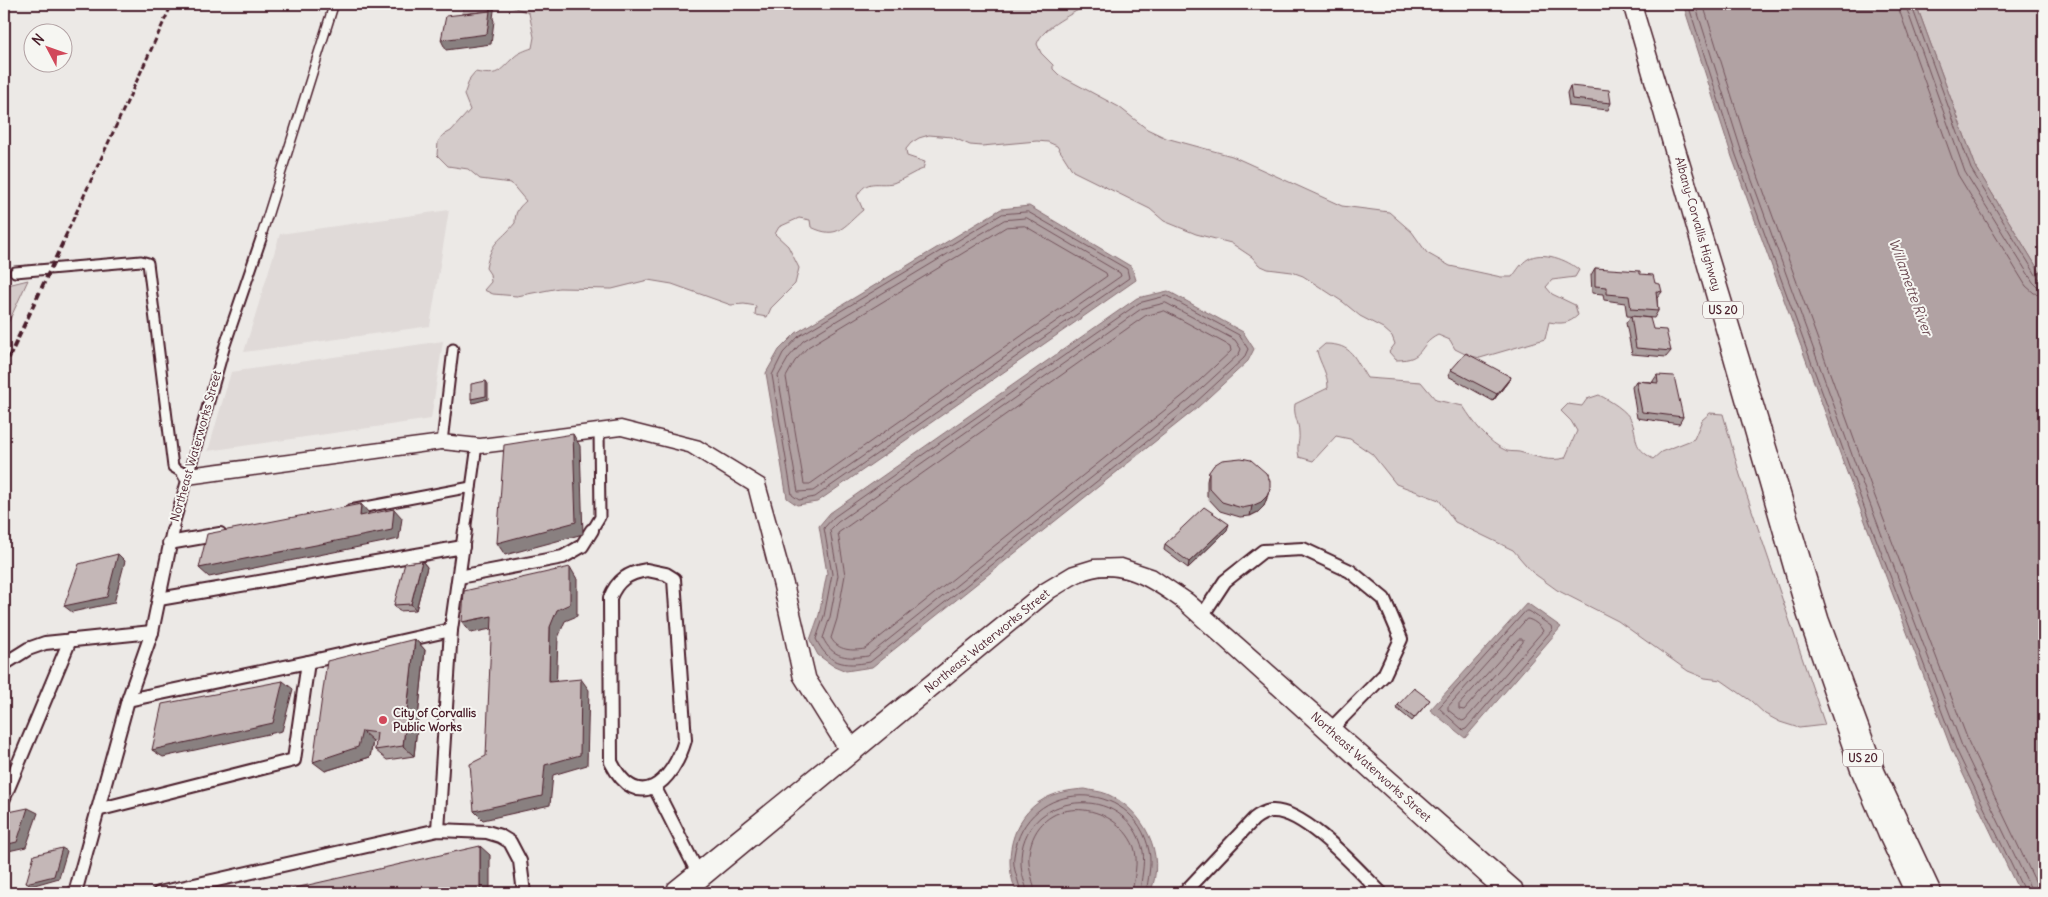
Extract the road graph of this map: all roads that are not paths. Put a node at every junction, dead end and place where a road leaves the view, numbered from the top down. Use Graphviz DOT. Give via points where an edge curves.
graph roads {
  1 [pos="334,4"];
  2 [pos="1632,4"];
  3 [pos="15,272"];
  4 [pos="453,349"];
  5 [pos="599,430"];
  6 [pos="442,442"];
  7 [pos="477,445"];
  8 [pos="188,476"];
  9 [pos="471,487"];
  10 [pos="335,512"];
  11 [pos="228,532"];
  12 [pos="169,543"];
  13 [pos="463,547"];
  14 [pos="459,576"];
  15 [pos="159,600"];
  16 [pos="1202,616"];
  17 [pos="451,630"];
  18 [pos="152,632"];
  19 [pos="70,640"];
  20 [pos="308,662"];
  21 [pos="4,664"];
  22 [pos="128,700"];
  23 [pos="1330,730"];
  24 [pos="852,751"];
  25 [pos="655,788"];
  26 [pos="4,798"];
  27 [pos="97,810"];
  28 [pos="438,830"];
  29 [pos="699,876"];
  30 [pos="76,893"];
  31 [pos="159,893"];
  32 [pos="524,893"];
  33 [pos="678,893"];
  34 [pos="1184,893"];
  35 [pos="1381,893"];
  36 [pos="1512,893"];
  37 [pos="1924,893"];
  1 -- 8 [label="lane, Northeast Waterworks Street" via="225,345"];
  2 -- 37 [label="highway, Albany-Corvallis Highway / US 20" via="1813,617 1890,826"];
  3 -- 8 [label="lane" via="148,263 172,467"];
  4 -- 6 [label="lane"];
  5 -- 7 [label="street"];
  5 -- 14 [label="lane" via="600,517 582,546 563,557"];
  5 -- 24 [label="street" via="621,428 694,446 757,486 804,679"];
  6 -- 7 [label="street"];
  6 -- 8 [label="street"];
  7 -- 9 [label="lane"];
  8 -- 12 [label="lane, Northeast Waterworks Street"];
  9 -- 10 [label="lane"];
  9 -- 13 [label="lane"];
  11 -- 12 [label="lane"];
  12 -- 15 [label="lane, Northeast Waterworks Street"];
  13 -- 14 [label="lane"];
  13 -- 15 [label="lane"];
  14 -- 17 [label="lane"];
  15 -- 18 [label="lane, Northeast Waterworks Street"];
  16 -- 23 [label="street, Northeast Waterworks Street"];
  16 -- 23 [label="lane" via="1225,581 1263,551 1304,549 1350,571 1384,599 1401,638 1384,675"];
  16 -- 24 [label="street, Northeast Waterworks Street" via="1145,573 1107,567 1076,574 1047,591"];
  17 -- 20 [label="lane"];
  17 -- 28 [label="lane"];
  18 -- 19 [label="lane"];
  18 -- 22 [label="lane, Northeast Waterworks Street"];
  19 -- 21 [label="lane" via="37,645"];
  19 -- 26 [label="lane"];
  20 -- 22 [label="lane"];
  20 -- 27 [label="lane" via="294,760"];
  22 -- 27 [label="lane, Northeast Waterworks Street"];
  23 -- 36 [label="street, Northeast Waterworks Street"];
  24 -- 29 [label="street, Northeast Waterworks Street"];
  25 -- 25 [label="lane" via="636,790 626,785 611,762 610,598 615,585 623,579 654,569 674,579 685,740 671,772"];
  25 -- 29 [label="lane"];
  27 -- 30 [label="lane, Northeast Waterworks Street"];
  28 -- 31 [label="lane"];
  28 -- 32 [label="lane" via="487,832 510,842 520,861"];
  29 -- 33 [label="street, Northeast Waterworks Street"];
  34 -- 35 [label="lane" via="1254,819 1276,811 1291,814 1309,826"];
}
